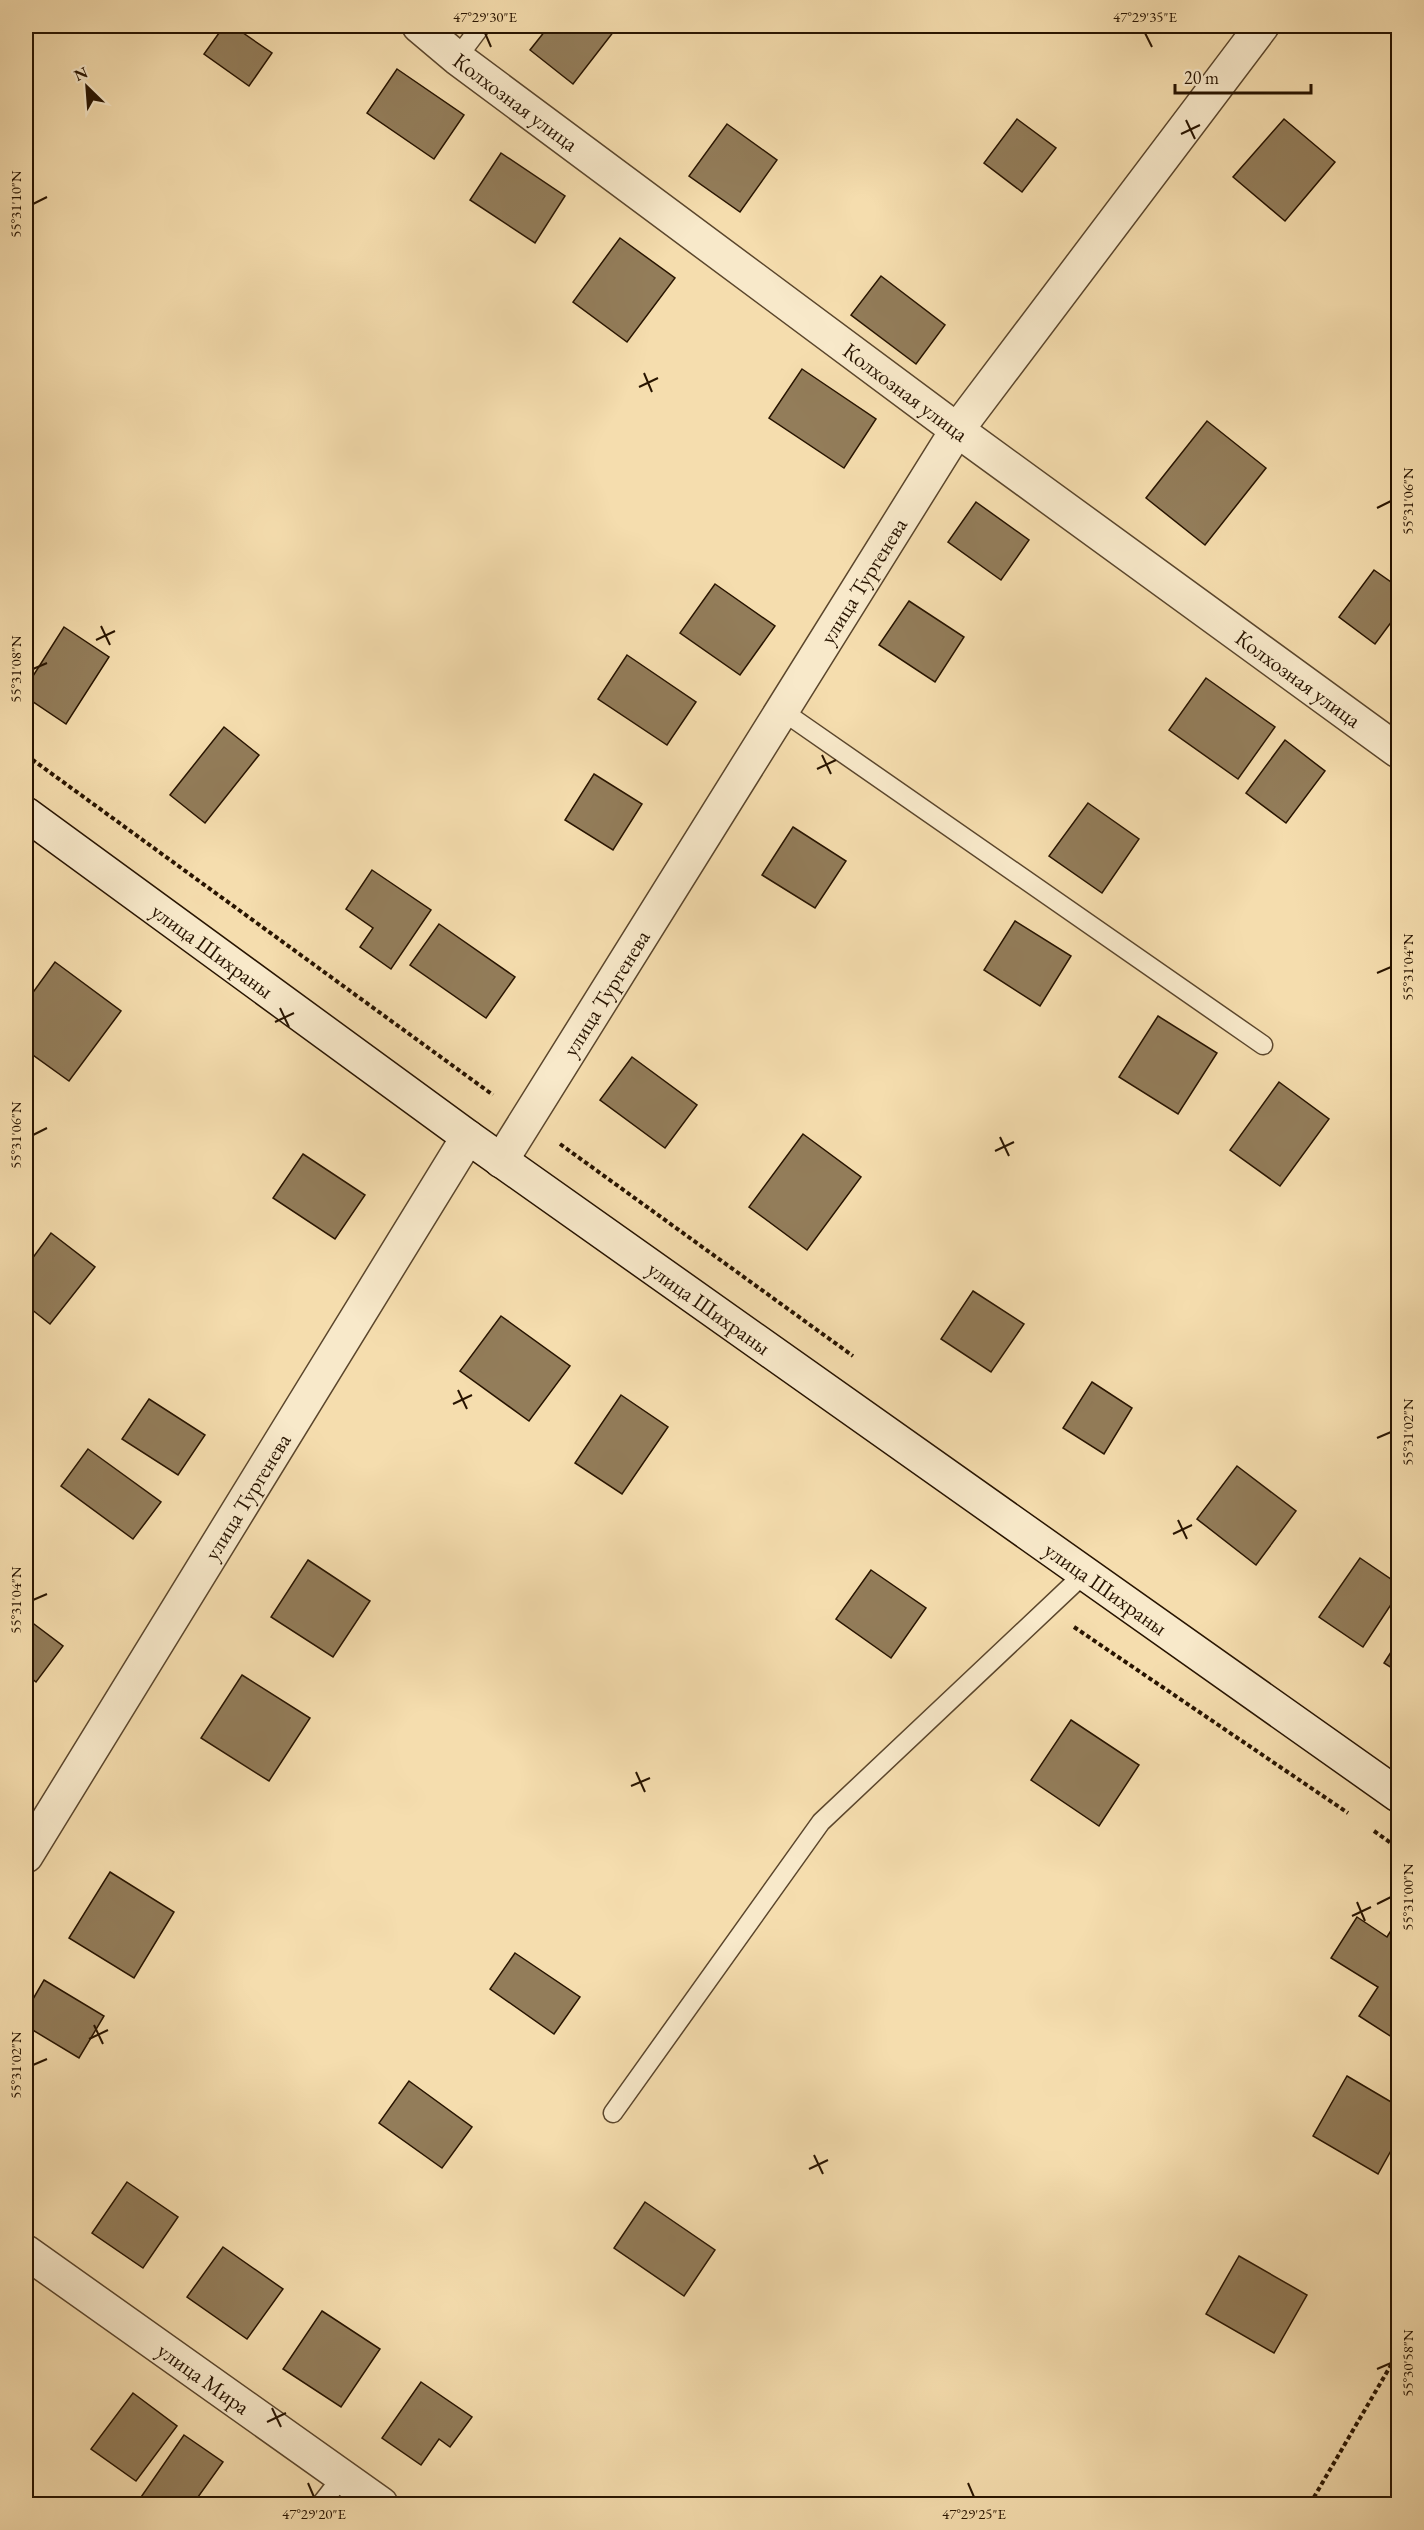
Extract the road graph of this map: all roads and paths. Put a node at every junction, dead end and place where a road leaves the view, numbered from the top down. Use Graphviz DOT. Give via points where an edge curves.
graph roads {
  1 [pos="419,26"];
  2 [pos="482,26"];
  3 [pos="1262,26"];
  4 [pos="457,58"];
  5 [pos="957,430"];
  6 [pos="781,710"];
  7 [pos="1398,751"];
  8 [pos="26,755"];
  9 [pos="26,814"];
  10 [pos="1263,1046"];
  11 [pos="527,1120"];
  12 [pos="468,1137"];
  13 [pos="501,1161"];
  14 [pos="856,1358"];
  15 [pos="1085,1573"];
  16 [pos="1047,1608"];
  17 [pos="1398,1795"];
  18 [pos="1350,1814"];
  19 [pos="1369,1828"];
  20 [pos="1398,1848"];
  21 [pos="26,1856"];
  22 [pos="613,2114"];
  23 [pos="26,2252"];
  24 [pos="1398,2353"];
  25 [pos="342,2477"];
  26 [pos="321,2505"];
  27 [pos="381,2505"];
  28 [pos="1310,2505"];
  1 -- 4 [label="street, Колхозная улица"];
  2 -- 4 [label="lane"];
  3 -- 5 [label="street, улица Тургенева"];
  4 -- 5 [label="street, Колхозная улица"];
  5 -- 6 [label="street, улица Тургенева"];
  5 -- 7 [label="street, Колхозная улица"];
  6 -- 10 [label="lane"];
  6 -- 11 [label="street, улица Тургенева"];
  8 -- 11 [label="path"];
  9 -- 12 [label="street, улица Шихраны"];
  11 -- 13 [label="street, улица Тургенева"];
  11 -- 14 [label="path"];
  12 -- 13 [label="street, улица Шихраны"];
  12 -- 21 [label="street, улица Тургенева"];
  13 -- 15 [label="street, улица Шихраны"];
  15 -- 16 [label="lane"];
  15 -- 17 [label="street, улица Шихраны"];
  16 -- 18 [label="path"];
  16 -- 22 [label="lane" via="821,1822"];
  19 -- 20 [label="path"];
  23 -- 25 [label="street, улица Мира"];
  24 -- 28 [label="path"];
  25 -- 26 [label="lane"];
  25 -- 27 [label="street, улица Мира"];
}
